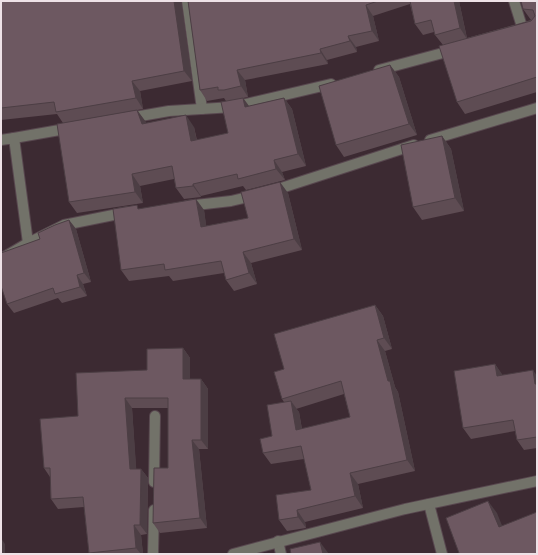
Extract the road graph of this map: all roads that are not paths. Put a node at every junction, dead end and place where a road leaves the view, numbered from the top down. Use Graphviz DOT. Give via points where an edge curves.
graph roads {
  1 [pos="187,1"];
  2 [pos="514,1"];
  3 [pos="523,30"];
  4 [pos="466,46"];
  5 [pos="371,73"];
  6 [pos="342,81"];
  7 [pos="537,108"];
  8 [pos="202,109"];
  9 [pos="122,119"];
  10 [pos="84,126"];
  11 [pos="14,138"];
  12 [pos="1,140"];
  13 [pos="177,207"];
  14 [pos="140,210"];
  15 [pos="28,243"];
  16 [pos="1,260"];
  17 [pos="155,416"];
  18 [pos="537,480"];
  19 [pos="429,504"];
  20 [pos="278,541"];
  21 [pos="153,554"];
  22 [pos="233,554"];
  23 [pos="281,554"];
  24 [pos="442,554"];
  1 -- 8 [label="street"];
  2 -- 3 [label="street"];
  4 -- 5 [label="street"];
  6 -- 8 [label="street" via="233,107"];
  7 -- 13 [label="street" via="285,187 231,201"];
  8 -- 9 [label="street" via="169,111"];
  10 -- 11 [label="street"];
  11 -- 12 [label="street"];
  11 -- 15 [label="street"];
  14 -- 15 [label="street" via="64,225"];
  15 -- 16 [label="street"];
  17 -- 21 [label="street"];
  18 -- 19 [label="street"];
  19 -- 20 [label="street"];
  19 -- 24 [label="street"];
  20 -- 22 [label="street"];
  20 -- 23 [label="street"];
}
